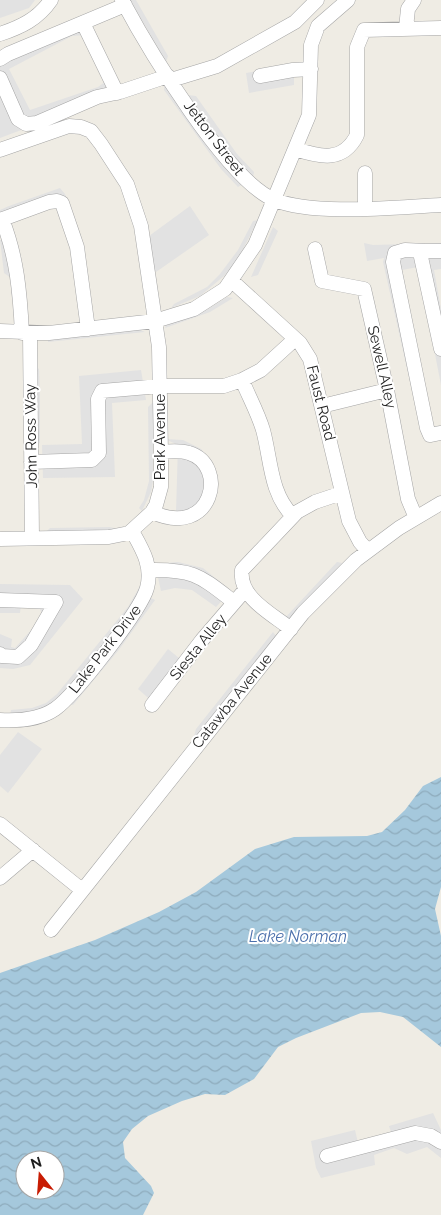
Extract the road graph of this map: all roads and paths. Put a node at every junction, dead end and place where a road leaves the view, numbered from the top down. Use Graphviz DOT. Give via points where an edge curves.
graph roads {
  1 [pos="51,0"];
  2 [pos="317,0"];
  3 [pos="326,0"];
  4 [pos="414,0"];
  5 [pos="124,3"];
  6 [pos="343,4"];
  7 [pos="83,23"];
  8 [pos="406,28"];
  9 [pos="441,28"];
  10 [pos="0,34"];
  11 [pos="0,59"];
  12 [pos="311,69"];
  13 [pos="260,76"];
  14 [pos="0,78"];
  15 [pos="169,78"];
  16 [pos="117,93"];
  17 [pos="295,149"];
  18 [pos="0,150"];
  19 [pos="365,173"];
  20 [pos="273,200"];
  21 [pos="441,205"];
  22 [pos="365,207"];
  23 [pos="1,220"];
  24 [pos="315,249"];
  25 [pos="425,251"];
  26 [pos="441,251"];
  27 [pos="232,281"];
  28 [pos="155,321"];
  29 [pos="88,329"];
  30 [pos="0,331"];
  31 [pos="26,333"];
  32 [pos="296,339"];
  33 [pos="441,349"];
  34 [pos="242,380"];
  35 [pos="160,386"];
  36 [pos="388,390"];
  37 [pos="322,406"];
  38 [pos="441,433"];
  39 [pos="161,452"];
  40 [pos="31,462"];
  41 [pos="342,493"];
  42 [pos="441,503"];
  43 [pos="152,512"];
  44 [pos="293,516"];
  45 [pos="416,518"];
  46 [pos="132,531"];
  47 [pos="32,538"];
  48 [pos="0,539"];
  49 [pos="368,551"];
  50 [pos="149,570"];
  51 [pos="245,590"];
  52 [pos="0,600"];
  53 [pos="234,602"];
  54 [pos="291,629"];
  55 [pos="0,654"];
  56 [pos="152,705"];
  57 [pos="0,720"];
  58 [pos="0,824"];
  59 [pos="33,850"];
  60 [pos="0,878"];
  61 [pos="82,890"];
  62 [pos="51,930"];
  63 [pos="441,1142"];
  64 [pos="327,1156"];
  1 -- 10 [label="street" via="24,26"];
  2 -- 15 [label="street" via="295,22 217,66"];
  3 -- 6 [label="street"];
  4 -- 8 [label="street" via="408,9"];
  5 -- 7 [label="street"];
  5 -- 15 [label="street, Jetton Street"];
  6 -- 12 [label="street" via="318,26 310,45"];
  7 -- 11 [label="street"];
  7 -- 16 [label="street"];
  8 -- 9 [label="street"];
  8 -- 17 [label="street" via="364,30 357,46 357,136 350,148 333,156"];
  12 -- 13 [label="street"];
  12 -- 17 [label="street" via="309,115"];
  14 -- 16 [label="street" via="18,119 26,124 37,123 97,97"];
  15 -- 16 [label="street"];
  15 -- 20 [label="street, Jetton Street" via="240,175"];
  17 -- 20 [label="street"];
  18 -- 28 [label="street, Park Avenue" via="69,126 90,131 127,184 134,201 141,226"];
  19 -- 22 [label="street"];
  20 -- 22 [label="street, Jetton Street" via="310,207"];
  20 -- 27 [label="street" via="255,245"];
  21 -- 22 [label="street, Jetton Street"];
  23 -- 29 [label="street" via="48,202 57,200 62,203 77,247"];
  23 -- 31 [label="street, John Ross Way" via="12,244"];
  24 -- 36 [label="street, Sewell Alley" via="322,281 364,289"];
  25 -- 26 [label="street"];
  25 -- 33 [label="street" via="421,257"];
  25 -- 38 [label="street" via="396,253 393,262 427,428 430,435"];
  27 -- 28 [label="street" via="200,306"];
  27 -- 32 [label="street, Faust Road"];
  28 -- 29 [label="street"];
  28 -- 35 [label="street, Park Avenue"];
  29 -- 31 [label="street"];
  30 -- 31 [label="street"];
  31 -- 40 [label="street, John Ross Way"];
  32 -- 34 [label="street" via="261,370"];
  32 -- 37 [label="street, Faust Road" via="310,359"];
  34 -- 35 [label="street" via="224,386"];
  34 -- 44 [label="street" via="263,431 281,503"];
  35 -- 39 [label="street, Park Avenue"];
  35 -- 40 [label="street" via="102,391 98,399 98,453 92,460"];
  36 -- 37 [label="street"];
  36 -- 45 [label="street, Sewell Alley" via="408,499"];
  37 -- 41 [label="street, Faust Road"];
  39 -- 43 [label="street, Park Avenue" via="161,487"];
  39 -- 43 [label="street" via="188,452 197,456 208,474 210,498 198,511 180,520 166,519"];
  40 -- 47 [label="street, John Ross Way"];
  41 -- 44 [label="street" via="314,502"];
  41 -- 49 [label="street, Faust Road" via="352,530"];
  42 -- 45 [label="street, Catawba Avenue"];
  43 -- 46 [label="street, Park Avenue"];
  44 -- 51 [label="street" via="245,565 242,581"];
  45 -- 49 [label="street, Catawba Avenue"];
  46 -- 47 [label="street, Park Avenue" via="109,537"];
  46 -- 50 [label="street, Lake Park Drive" via="146,555"];
  47 -- 48 [label="street, Park Avenue"];
  49 -- 54 [label="street, Catawba Avenue" via="336,578"];
  50 -- 53 [label="street" via="178,570 201,578"];
  50 -- 57 [label="street, Lake Park Drive" via="148,587 140,605 76,688 55,709 35,718"];
  51 -- 53 [label="street, Siesta Alley"];
  51 -- 54 [label="street"];
  52 -- 55 [label="street" via="56,602 31,645 18,657"];
  53 -- 56 [label="street, Siesta Alley"];
  54 -- 61 [label="street, Catawba Avenue"];
  58 -- 59 [label="street"];
  59 -- 60 [label="street"];
  59 -- 61 [label="street"];
  61 -- 62 [label="street, Catawba Avenue"];
  63 -- 64 [label="street" via="415,1133"];
}
